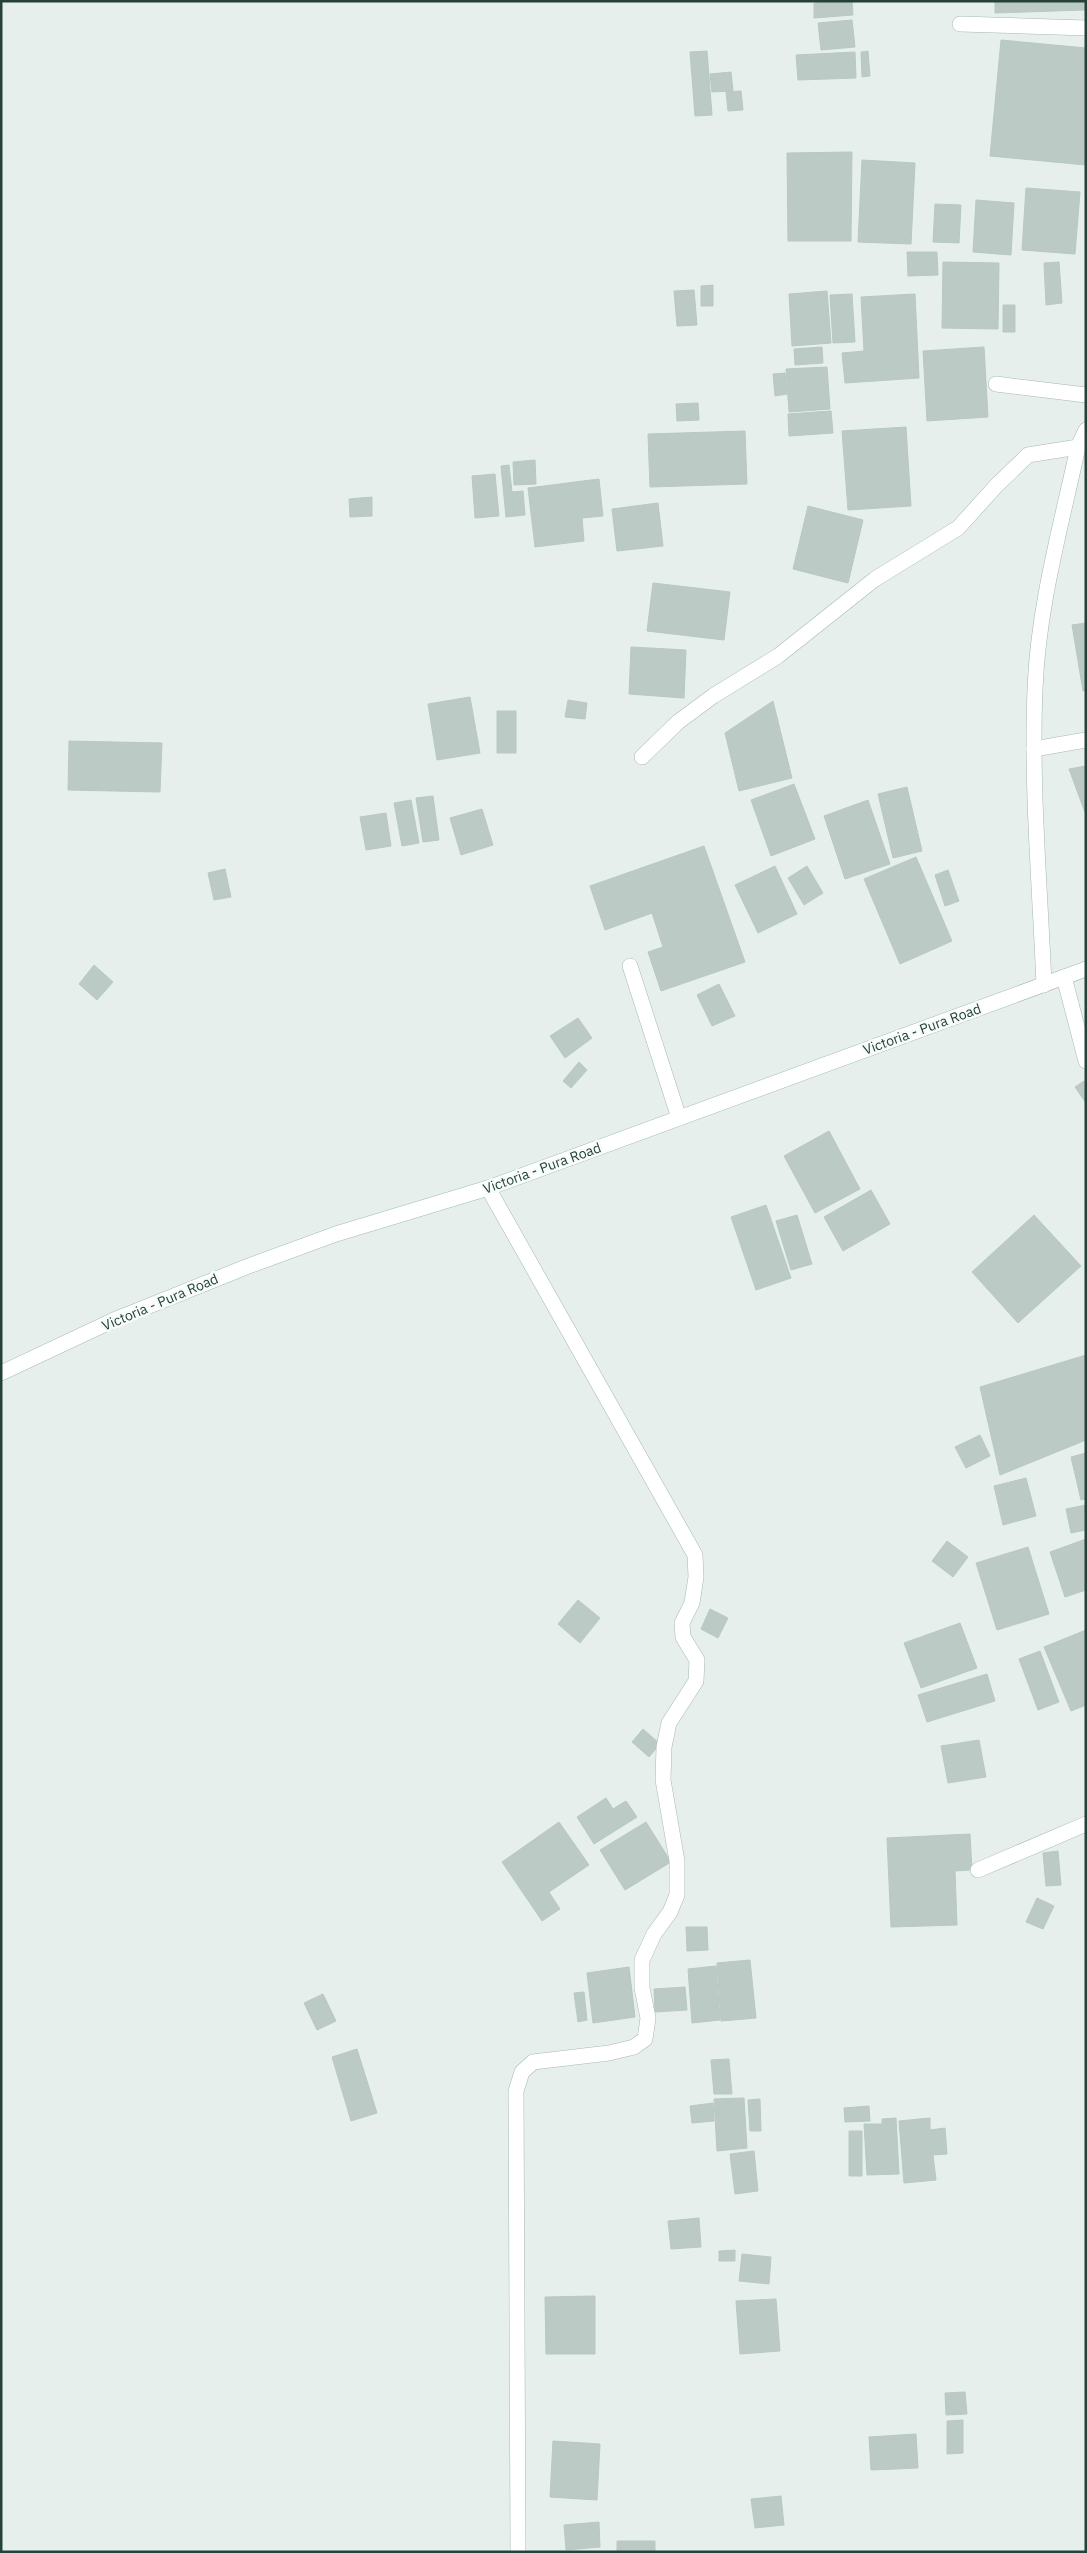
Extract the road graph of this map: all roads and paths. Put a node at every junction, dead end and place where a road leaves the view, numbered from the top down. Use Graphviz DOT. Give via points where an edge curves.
graph roads {
  1 [pos="960,24"];
  2 [pos="1086,28"];
  3 [pos="996,384"];
  4 [pos="1086,394"];
  5 [pos="1086,430"];
  6 [pos="1078,446"];
  7 [pos="1086,740"];
  8 [pos="1034,750"];
  9 [pos="642,757"];
  10 [pos="630,966"];
  11 [pos="1086,969"];
  12 [pos="1064,977"];
  13 [pos="1044,985"];
  14 [pos="1086,1061"];
  15 [pos="679,1118"];
  16 [pos="488,1188"];
  17 [pos="1,1373"];
  18 [pos="1086,1824"];
  19 [pos="978,1870"];
  20 [pos="518,2552"];
  1 -- 2 [label="street"];
  3 -- 4 [label="street"];
  5 -- 6 [label="street"];
  6 -- 8 [label="street" via="1044,609 1035,688"];
  6 -- 9 [label="street" via="1028,455 958,528 875,579 778,656 713,696 678,722"];
  7 -- 8 [label="street"];
  8 -- 13 [label="street"];
  10 -- 15 [label="street"];
  11 -- 12 [label="street, Victoria - Pura Road"];
  12 -- 13 [label="street, Victoria - Pura Road"];
  12 -- 14 [label="street"];
  13 -- 15 [label="street, Victoria - Pura Road"];
  15 -- 16 [label="street, Victoria - Pura Road"];
  16 -- 17 [label="street, Victoria - Pura Road" via="336,1234 246,1267 114,1320"];
  16 -- 20 [label="street" via="695,1555 696,1578 692,1603 682,1623 683,1637 697,1660 696,1681 669,1723 664,1747 663,1780 677,1861 677,1895 642,1960 642,1988 648,2018 645,2039 634,2047 609,2053 533,2062 522,2072 516,2091"];
  18 -- 19 [label="street"];
}
